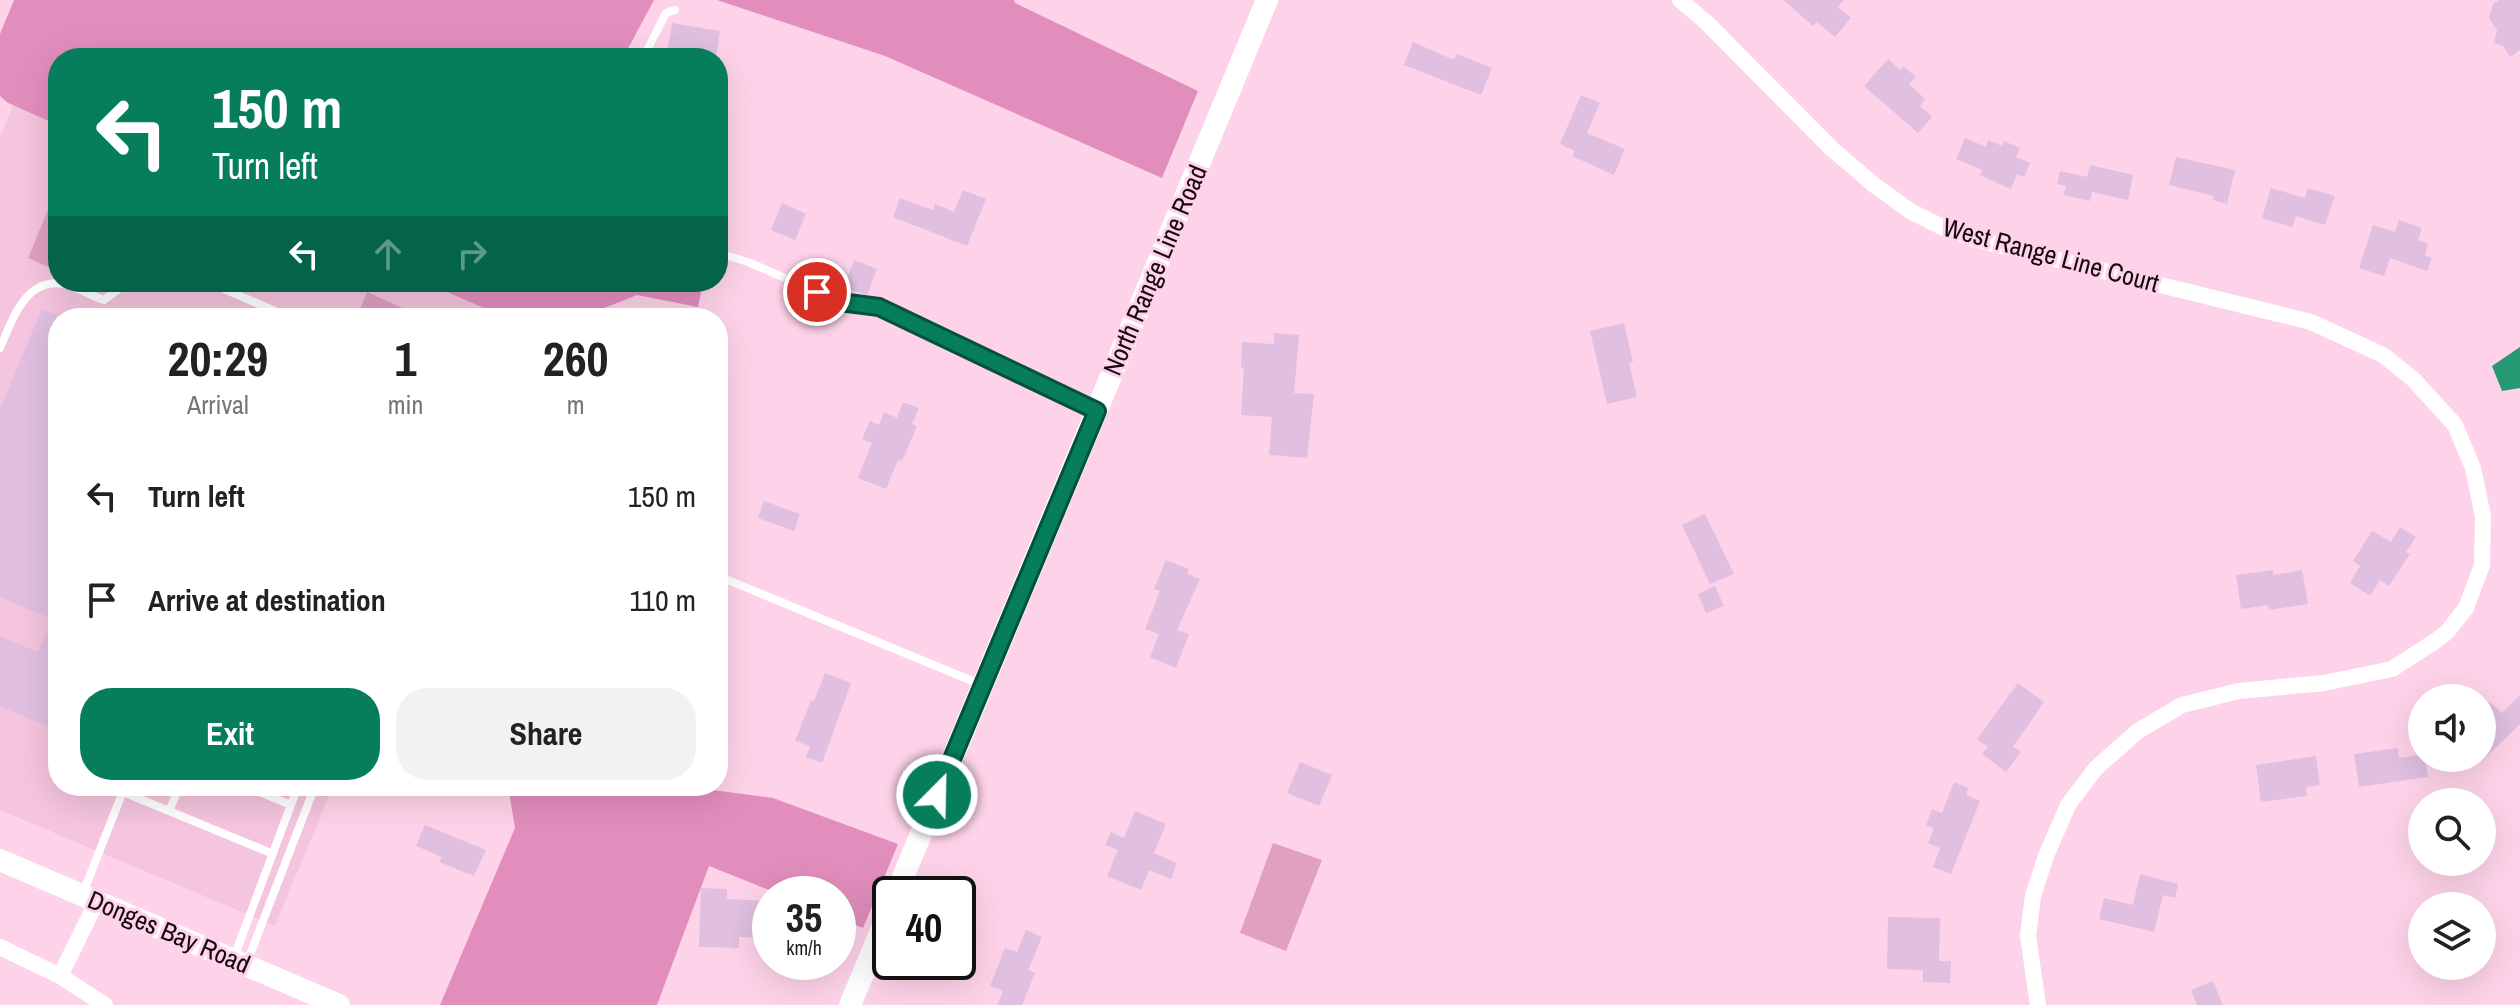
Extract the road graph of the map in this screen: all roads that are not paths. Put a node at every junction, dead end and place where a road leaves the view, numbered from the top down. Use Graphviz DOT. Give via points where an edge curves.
graph roads {
  1 [pos="1267,0"];
  2 [pos="1680,0"];
  3 [pos="675,10"];
  4 [pos="648,48"];
  5 [pos="728,256"];
  6 [pos="48,283"];
  7 [pos="84,292"];
  8 [pos="115,292"];
  9 [pos="231,292"];
  10 [pos="268,308"];
  11 [pos="0,348"];
  12 [pos="1097,411"];
  13 [pos="728,580"];
  14 [pos="983,686"];
  15 [pos="122,796"];
  16 [pos="138,796"];
  17 [pos="176,796"];
  18 [pos="269,796"];
  19 [pos="294,796"];
  20 [pos="311,796"];
  21 [pos="291,805"];
  22 [pos="169,811"];
  23 [pos="271,853"];
  24 [pos="0,860"];
  25 [pos="904,876"];
  26 [pos="90,898"];
  27 [pos="0,947"];
  28 [pos="872,952"];
  29 [pos="239,963"];
  30 [pos="60,976"];
  31 [pos="105,1005"];
  32 [pos="339,1005"];
  33 [pos="850,1005"];
  34 [pos="2038,1005"];
  1 -- 12 [label="street, North Range Line Road"];
  2 -- 34 [label="street, West Range Line Court" via="1832,149 1910,211 1989,243 2311,322 2383,355 2413,379 2455,425 2473,468 2483,516 2482,565 2466,608 2447,632 2392,669 2324,683 2239,691 2182,705 2138,731 2096,768 2068,805 2033,896 2028,936"];
  3 -- 4 [label="lane" via="666,13"];
  5 -- 12 [label="lane" via="840,302 879,307"];
  6 -- 11 [label="lane" via="27,296"];
  7 -- 8 [label="lane" via="104,300"];
  9 -- 10 [label="lane"];
  12 -- 14 [label="street, North Range Line Road"];
  13 -- 14 [label="lane"];
  14 -- 25 [label="street, North Range Line Road"];
  15 -- 26 [label="lane"];
  16 -- 22 [label="lane"];
  17 -- 22 [label="lane"];
  18 -- 21 [label="lane"];
  19 -- 21 [label="lane"];
  20 -- 29 [label="lane"];
  21 -- 23 [label="lane"];
  22 -- 23 [label="lane"];
  23 -- 29 [label="lane"];
  24 -- 26 [label="street, Donges Bay Road"];
  26 -- 29 [label="street, Donges Bay Road"];
  26 -- 30 [label="street"];
  27 -- 30 [label="street"];
  28 -- 33 [label="street"];
  29 -- 32 [label="street, Donges Bay Road"];
  30 -- 31 [label="street"];
}
